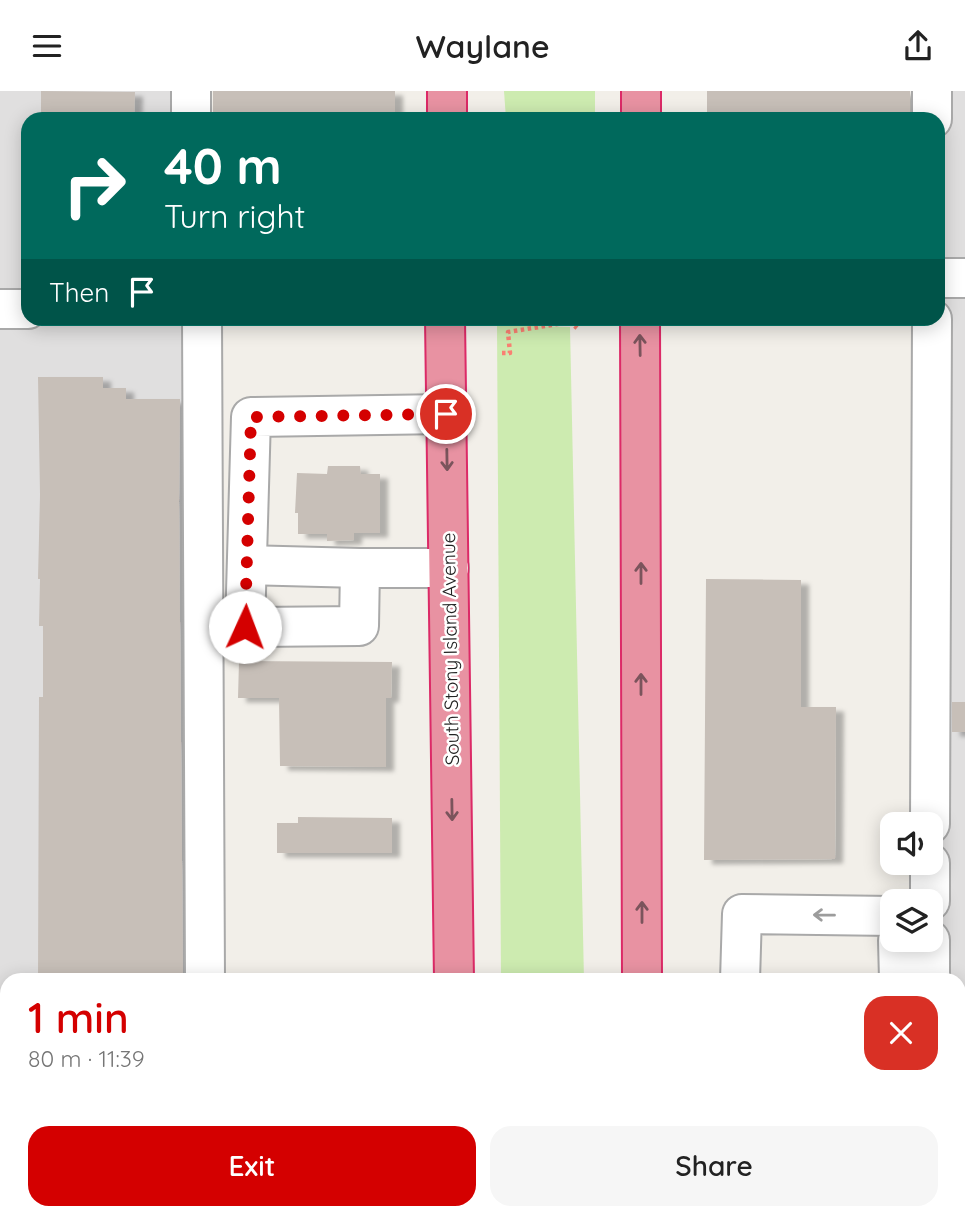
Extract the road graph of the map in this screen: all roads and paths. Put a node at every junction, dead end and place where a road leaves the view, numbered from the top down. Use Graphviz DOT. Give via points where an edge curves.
graph roads {
  1 [pos="191,91"];
  2 [pos="447,91"];
  3 [pos="641,91"];
  4 [pos="932,91"];
  5 [pos="191,112"];
  6 [pos="447,112"];
  7 [pos="640,112"];
  8 [pos="932,112"];
  9 [pos="945,278"];
  10 [pos="965,278"];
  11 [pos="0,309"];
  12 [pos="21,309"];
  13 [pos="202,326"];
  14 [pos="445,326"];
  15 [pos="545,326"];
  16 [pos="575,326"];
  17 [pos="640,326"];
  18 [pos="932,326"];
  19 [pos="577,328"];
  20 [pos="502,353"];
  21 [pos="446,414"];
  22 [pos="247,565"];
  23 [pos="360,568"];
  24 [pos="449,568"];
  25 [pos="930,812"];
  26 [pos="880,916"];
  27 [pos="898,952"];
  28 [pos="930,952"];
  29 [pos="205,973"];
  30 [pos="454,973"];
  31 [pos="642,973"];
  32 [pos="740,973"];
  33 [pos="899,973"];
  34 [pos="930,973"];
  1 -- 5 [label="street"];
  2 -- 6 [label="highway"];
  3 -- 7 [label="highway"];
  4 -- 8 [label="street"];
  9 -- 10 [label="street"];
  11 -- 12 [label="street"];
  13 -- 29 [label="street"];
  14 -- 21 [label="highway, South Stony Island Avenue"];
  15 -- 20 [label="path" via="508,332 510,353"];
  16 -- 19 [label="path"];
  31 -- 17 [label="highway, one-way"];
  18 -- 25 [label="street"];
  21 -- 22 [label="street" via="251,417"];
  21 -- 24 [label="highway, South Stony Island Avenue, one-way"];
  22 -- 23 [label="street"];
  22 -- 23 [label="street" via="245,627 359,626"];
  23 -- 24 [label="street"];
  24 -- 30 [label="highway, South Stony Island Avenue, one-way"];
  26 -- 32 [label="street, one-way" via="742,913"];
  27 -- 33 [label="street"];
  28 -- 34 [label="street"];
}
